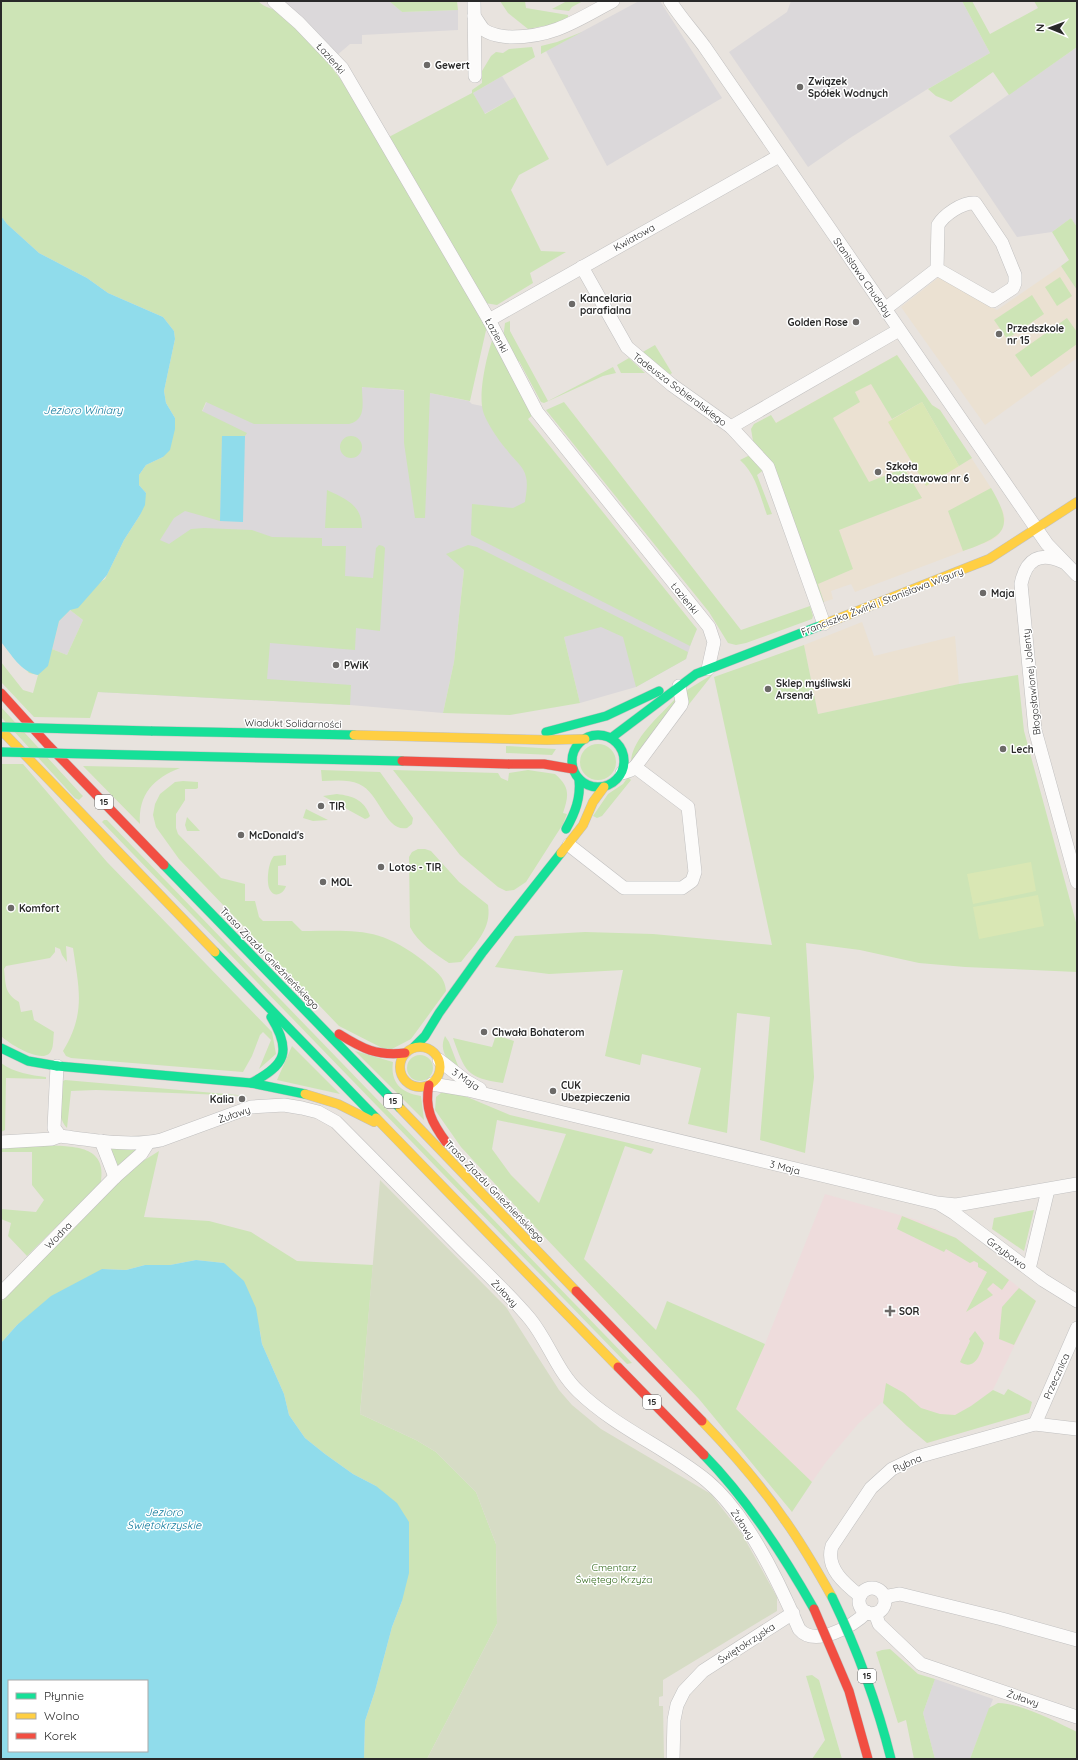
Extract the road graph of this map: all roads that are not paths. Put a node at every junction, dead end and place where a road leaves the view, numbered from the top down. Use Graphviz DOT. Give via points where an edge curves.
graph roads {
  1 [pos="274,1"];
  2 [pos="474,1"];
  3 [pos="612,1"];
  4 [pos="670,1"];
  5 [pos="682,1"];
  6 [pos="474,16"];
  7 [pos="689,26"];
  8 [pos="475,76"];
  9 [pos="779,156"];
  10 [pos="582,266"];
  11 [pos="937,270"];
  12 [pos="885,309"];
  13 [pos="490,320"];
  14 [pos="899,330"];
  15 [pos="731,427"];
  16 [pos="1077,502"];
  17 [pos="1036,529"];
  18 [pos="1063,562"];
  19 [pos="1077,575"];
  20 [pos="824,624"];
  21 [pos="708,669"];
  22 [pos="696,674"];
  23 [pos="676,689"];
  24 [pos="1,693"];
  25 [pos="645,723"];
  26 [pos="1,729"];
  27 [pos="511,738"];
  28 [pos="611,738"];
  29 [pos="585,739"];
  30 [pos="631,741"];
  31 [pos="1,752"];
  32 [pos="623,753"];
  33 [pos="635,767"];
  34 [pos="573,769"];
  35 [pos="622,773"];
  36 [pos="579,780"];
  37 [pos="604,787"];
  38 [pos="568,844"];
  39 [pos="543,875"];
  40 [pos="1077,882"];
  41 [pos="245,981"];
  42 [pos="457,990"];
  43 [pos="294,998"];
  44 [pos="444,1024"];
  45 [pos="438,1040"];
  46 [pos="414,1047"];
  47 [pos="1,1048"];
  48 [pos="405,1053"];
  49 [pos="438,1057"];
  50 [pos="57,1066"];
  51 [pos="251,1083"];
  52 [pos="430,1085"];
  53 [pos="494,1097"];
  54 [pos="389,1130"];
  55 [pos="60,1136"];
  56 [pos="101,1141"];
  57 [pos="1,1142"];
  58 [pos="148,1143"];
  59 [pos="115,1177"];
  60 [pos="1077,1184"];
  61 [pos="1048,1190"];
  62 [pos="937,1203"];
  63 [pos="493,1205"];
  64 [pos="1029,1269"];
  65 [pos="1,1293"];
  66 [pos="1077,1301"];
  67 [pos="1077,1328"];
  68 [pos="1035,1424"];
  69 [pos="1077,1429"];
  70 [pos="860,1596"];
  71 [pos="885,1600"];
  72 [pos="793,1613"];
  73 [pos="871,1613"];
  74 [pos="1077,1640"];
  75 [pos="1077,1717"];
  76 [pos="673,1759"];
  77 [pos="868,1759"];
  78 [pos="891,1759"];
  1 -- 13 [label="street, Łazienki" via="342,68"];
  2 -- 6 [label="street"];
  3 -- 6 [label="street" via="564,27 545,34 524,37 503,37 484,30"];
  4 -- 7 [label="street, Stanisława Chudoby" via="678,15"];
  5 -- 7 [label="street, Stanisława Chudoby"];
  6 -- 8 [label="street"];
  7 -- 9 [label="street, Stanisława Chudoby"];
  9 -- 10 [label="street, Kwiatowa"];
  9 -- 12 [label="street, Stanisława Chudoby"];
  10 -- 13 [label="street, Kwiatowa"];
  10 -- 15 [label="street, Tadeusza Sobieralskiego" via="627,348 672,385"];
  11 -- 11 [label="street" via="938,226 964,204 975,203 1002,243 1016,275 1013,288 993,301"];
  11 -- 12 [label="street"];
  12 -- 14 [label="street, Stanisława Chudoby"];
  13 -- 21 [label="street, Łazienki" via="536,412 709,627 714,642"];
  14 -- 15 [label="street, Tadeusza Sobieralskiego"];
  14 -- 17 [label="street, Stanisława Chudoby"];
  15 -- 20 [label="street, Tadeusza Sobieralskiego" via="768,467"];
  16 -- 17 [label="main road, Franciszka Żwirki i Stanisława Wigury"];
  17 -- 18 [label="street, Stanisława Chudoby"];
  17 -- 20 [label="main road, Franciszka Żwirki i Stanisława Wigury" via="989,559"];
  18 -- 19 [label="street, Stanisława Chudoby"];
  18 -- 40 [label="street, Błogosławionej Jolenty" via="1054,558 1039,558 1031,562 1021,584 1035,730"];
  20 -- 21 [label="main road, Franciszka Żwirki i Stanisława Wigury"];
  21 -- 22 [label="main road, Franciszka Żwirki i Stanisława Wigury"];
  22 -- 23 [label="main road, Franciszka Żwirki i Stanisława Wigury"];
  22 -- 27 [label="main road" via="606,716 561,729"];
  23 -- 25 [label="main road, Franciszka Żwirki i Stanisława Wigury"];
  23 -- 28 [label="main road, Franciszka Żwirki i Stanisława Wigury"];
  23 -- 33 [label="street" via="681,705"];
  24 -- 43 [label="main road, Trasa Zjazdu Gnieźnieńskiego / 15" via="49,746"];
  26 -- 27 [label="main road, Wiadukt Solidarności, bridge"];
  26 -- 41 [label="main road, 15"];
  27 -- 29 [label="main road, Wiadukt Solidarności"];
  28 -- 29 [label="main road" via="595,735"];
  28 -- 32 [label="main road"];
  29 -- 34 [label="main road" via="574,752"];
  30 -- 32 [label="main road"];
  31 -- 34 [label="main road, bridge" via="544,764"];
  32 -- 35 [label="main road" via="625,763"];
  33 -- 35 [label="street"];
  33 -- 38 [label="street" via="688,806 695,872 692,881 682,888 624,888"];
  34 -- 36 [label="main road"];
  35 -- 37 [label="main road" via="618,779"];
  36 -- 37 [label="main road" via="588,786"];
  36 -- 39 [label="main road" via="577,807"];
  37 -- 38 [label="main road" via="593,802 583,825"];
  38 -- 39 [label="main road"];
  39 -- 42 [label="main road" via="482,953"];
  41 -- 51 [label="main road" via="274,1022 283,1041 284,1053 276,1069"];
  41 -- 54 [label="main road, 15"];
  42 -- 44 [label="main road"];
  42 -- 46 [label="main road" via="425,1036"];
  43 -- 48 [label="main road" via="337,1033 367,1051 390,1056"];
  43 -- 63 [label="main road, Trasa Zjazdu Gnieźnieńskiego / 15"];
  45 -- 49 [label="main road"];
  46 -- 48 [label="main road"];
  46 -- 49 [label="main road" via="429,1048"];
  47 -- 50 [label="main road" via="12,1056 26,1061"];
  48 -- 52 [label="main road" via="400,1064 402,1076 417,1087"];
  49 -- 52 [label="main road" via="439,1073"];
  49 -- 53 [label="street, 3 Maja" via="466,1081"];
  50 -- 51 [label="main road"];
  50 -- 55 [label="street" via="54,1128"];
  51 -- 54 [label="main road" via="315,1096 338,1104"];
  52 -- 53 [label="street, 3 Maja"];
  52 -- 63 [label="main road" via="426,1102 432,1124"];
  53 -- 62 [label="street, 3 Maja"];
  54 -- 77 [label="main road, 15, bridge" via="720,1472 745,1501 790,1566 814,1609 849,1691"];
  55 -- 56 [label="street, Żuławy"];
  55 -- 57 [label="street, Żuławy" via="52,1139"];
  56 -- 58 [label="street, Żuławy"];
  56 -- 59 [label="street"];
  58 -- 59 [label="street, Wodna" via="141,1154"];
  58 -- 72 [label="street, Żuławy" via="252,1107 284,1105 302,1108 318,1112 336,1122 530,1319 577,1390 597,1408 683,1464 720,1493 752,1536"];
  59 -- 65 [label="street, Wodna"];
  60 -- 61 [label="street, 3 Maja"];
  61 -- 62 [label="street, 3 Maja" via="956,1205"];
  61 -- 64 [label="street"];
  62 -- 64 [label="street, Grzybowo"];
  63 -- 78 [label="main road, Trasa Zjazdu Gnieźnieńskiego / 15, bridge" via="727,1447 784,1518 811,1560 847,1627 870,1686"];
  64 -- 66 [label="street, Grzybowo"];
  67 -- 68 [label="street, Przecznica"];
  68 -- 69 [label="street, Rybna"];
  68 -- 70 [label="street, Rybna" via="917,1458 892,1469 871,1488 830,1552 833,1570"];
  70 -- 71 [label="street" via="865,1590 876,1589 882,1593"];
  70 -- 73 [label="street" via="860,1606"];
  71 -- 73 [label="street" via="882,1608"];
  71 -- 74 [label="street" via="888,1596 900,1594"];
  72 -- 73 [label="street" via="803,1633 818,1637 835,1632"];
  72 -- 76 [label="street, Świętokrzyska" via="703,1671 684,1691 677,1705 674,1720"];
  73 -- 75 [label="street, Żuławy" via="921,1664"];
}
